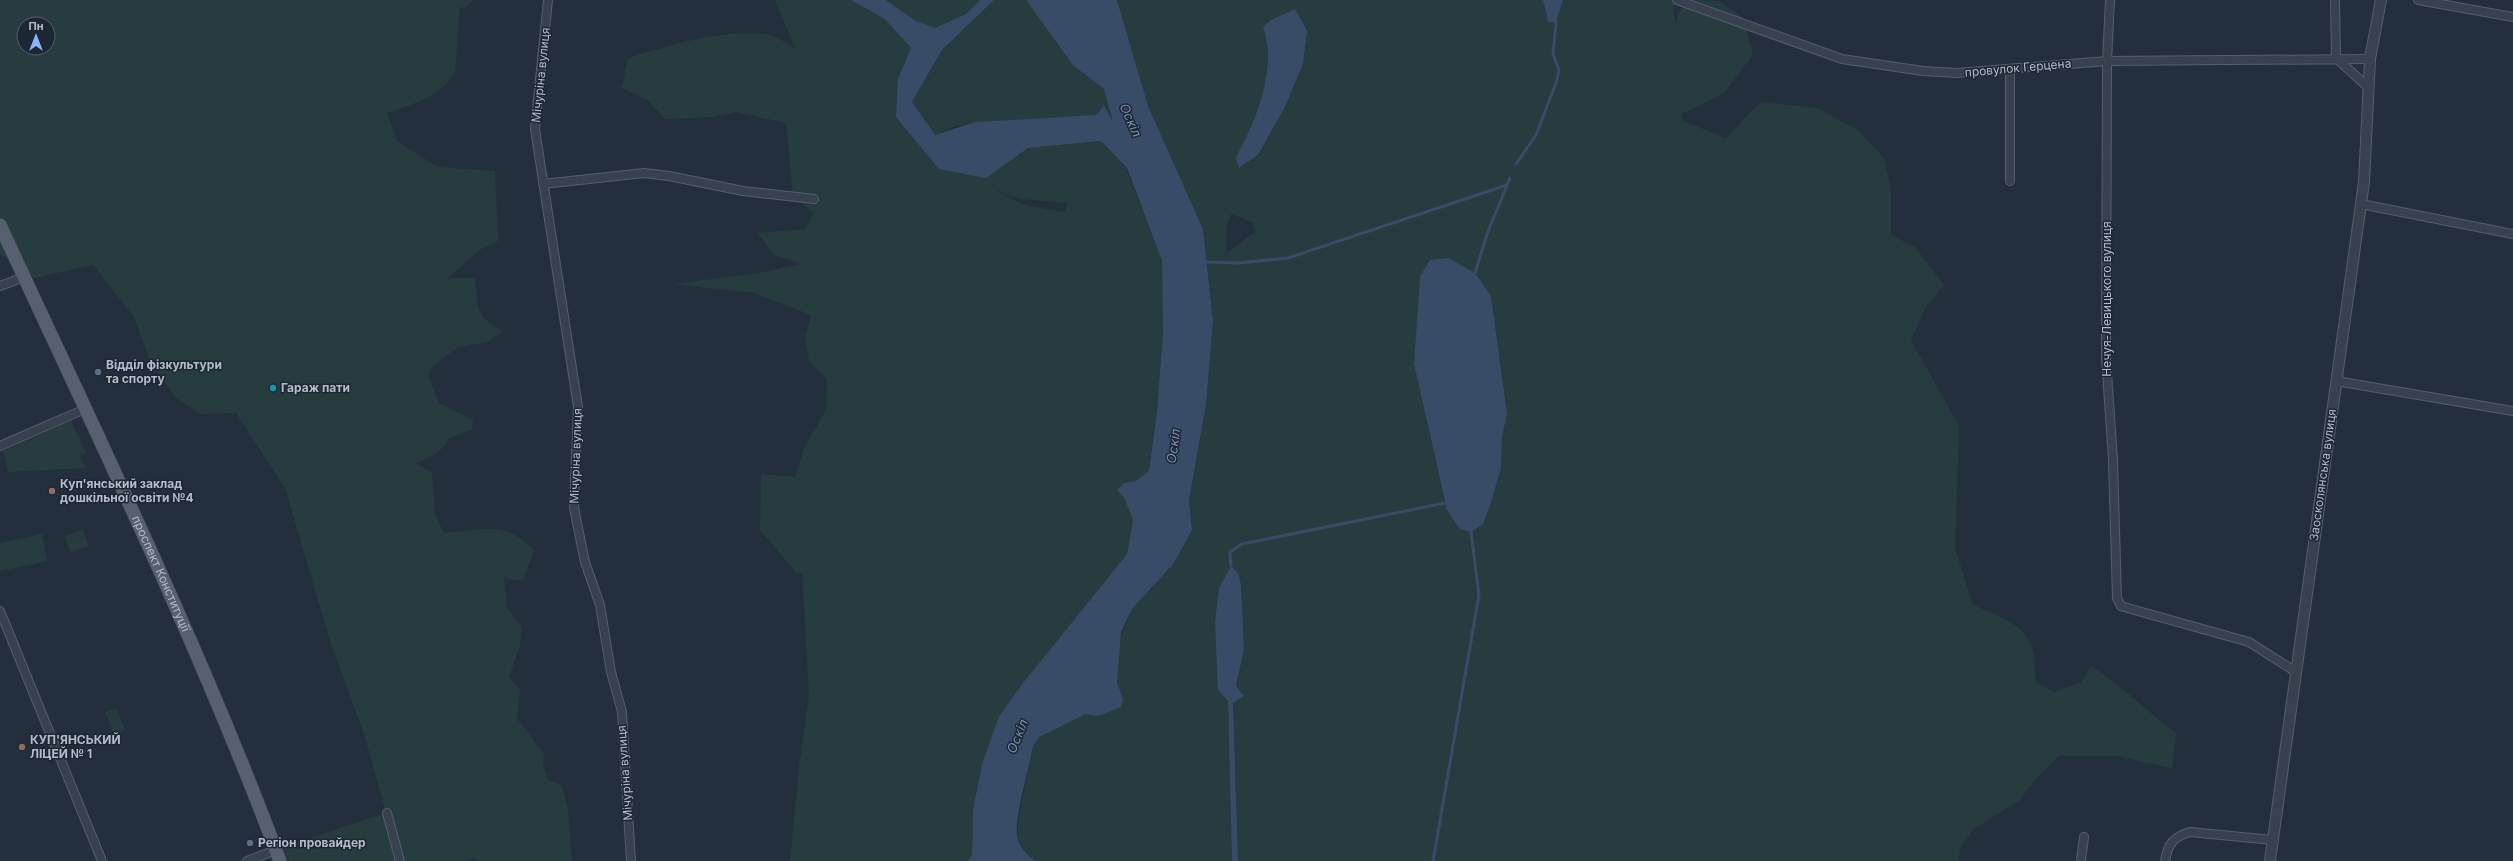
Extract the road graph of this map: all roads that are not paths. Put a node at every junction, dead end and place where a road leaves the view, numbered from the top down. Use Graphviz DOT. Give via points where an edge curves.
graph roads {
  1 [pos="548,0"];
  2 [pos="1678,0"];
  3 [pos="2110,0"];
  4 [pos="2335,0"];
  5 [pos="2381,0"];
  6 [pos="2418,0"];
  7 [pos="2513,17"];
  8 [pos="2336,58"];
  9 [pos="2370,59"];
  10 [pos="2107,61"];
  11 [pos="2010,70"];
  12 [pos="2369,88"];
  13 [pos="2010,181"];
  14 [pos="543,184"];
  15 [pos="814,198"];
  16 [pos="2361,204"];
  17 [pos="0,225"];
  18 [pos="2513,234"];
  19 [pos="24,277"];
  20 [pos="0,286"];
  21 [pos="2336,381"];
  22 [pos="85,408"];
  23 [pos="2513,411"];
  24 [pos="0,446"];
  25 [pos="0,611"];
  26 [pos="2296,672"];
  27 [pos="387,813"];
  28 [pos="2084,837"];
  29 [pos="2273,840"];
  30 [pos="278,855"];
  31 [pos="102,861"];
  32 [pos="247,861"];
  33 [pos="400,861"];
  34 [pos="631,861"];
  35 [pos="2081,861"];
  36 [pos="2165,861"];
  37 [pos="2270,861"];
  1 -- 14 [label="street, Мічуріна вулиця" via="535,129"];
  2 -- 11 [label="street, провулок Герцена" via="1842,59 1936,72"];
  3 -- 10 [label="street, Нечуя-Левицького вулиця"];
  4 -- 8 [label="street"];
  5 -- 9 [label="street, Заосколянська вулиця"];
  6 -- 7 [label="street"];
  8 -- 9 [label="street, провулок Герцена"];
  8 -- 10 [label="street, провулок Герцена"];
  8 -- 12 [label="street"];
  9 -- 12 [label="street, Заосколянська вулиця"];
  10 -- 11 [label="street, провулок Герцена"];
  10 -- 26 [label="street, Нечуя-Левицького вулиця" via="2106,358 2113,460 2117,598 2121,606 2131,610 2249,642"];
  11 -- 13 [label="street"];
  12 -- 16 [label="street, Заосколянська вулиця"];
  14 -- 15 [label="street" via="644,173 743,191"];
  14 -- 34 [label="street, Мічуріна вулиця" via="578,407 574,508 585,562 600,605 611,672 622,712"];
  16 -- 18 [label="street"];
  16 -- 21 [label="street, Заосколянська вулиця"];
  17 -- 19 [label="main road, проспект Конституції"];
  19 -- 20 [label="street"];
  19 -- 22 [label="main road, проспект Конституції"];
  21 -- 23 [label="street"];
  21 -- 26 [label="street, Заосколянська вулиця"];
  22 -- 24 [label="street"];
  22 -- 30 [label="main road, проспект Конституції" via="183,621 242,759"];
  25 -- 31 [label="street"];
  26 -- 29 [label="street, Заосколянська вулиця"];
  27 -- 33 [label="street"];
  28 -- 35 [label="street"];
  29 -- 36 [label="street" via="2190,832 2170,842"];
  29 -- 37 [label="street, Заосколянська вулиця"];
  30 -- 32 [label="street"];
}
